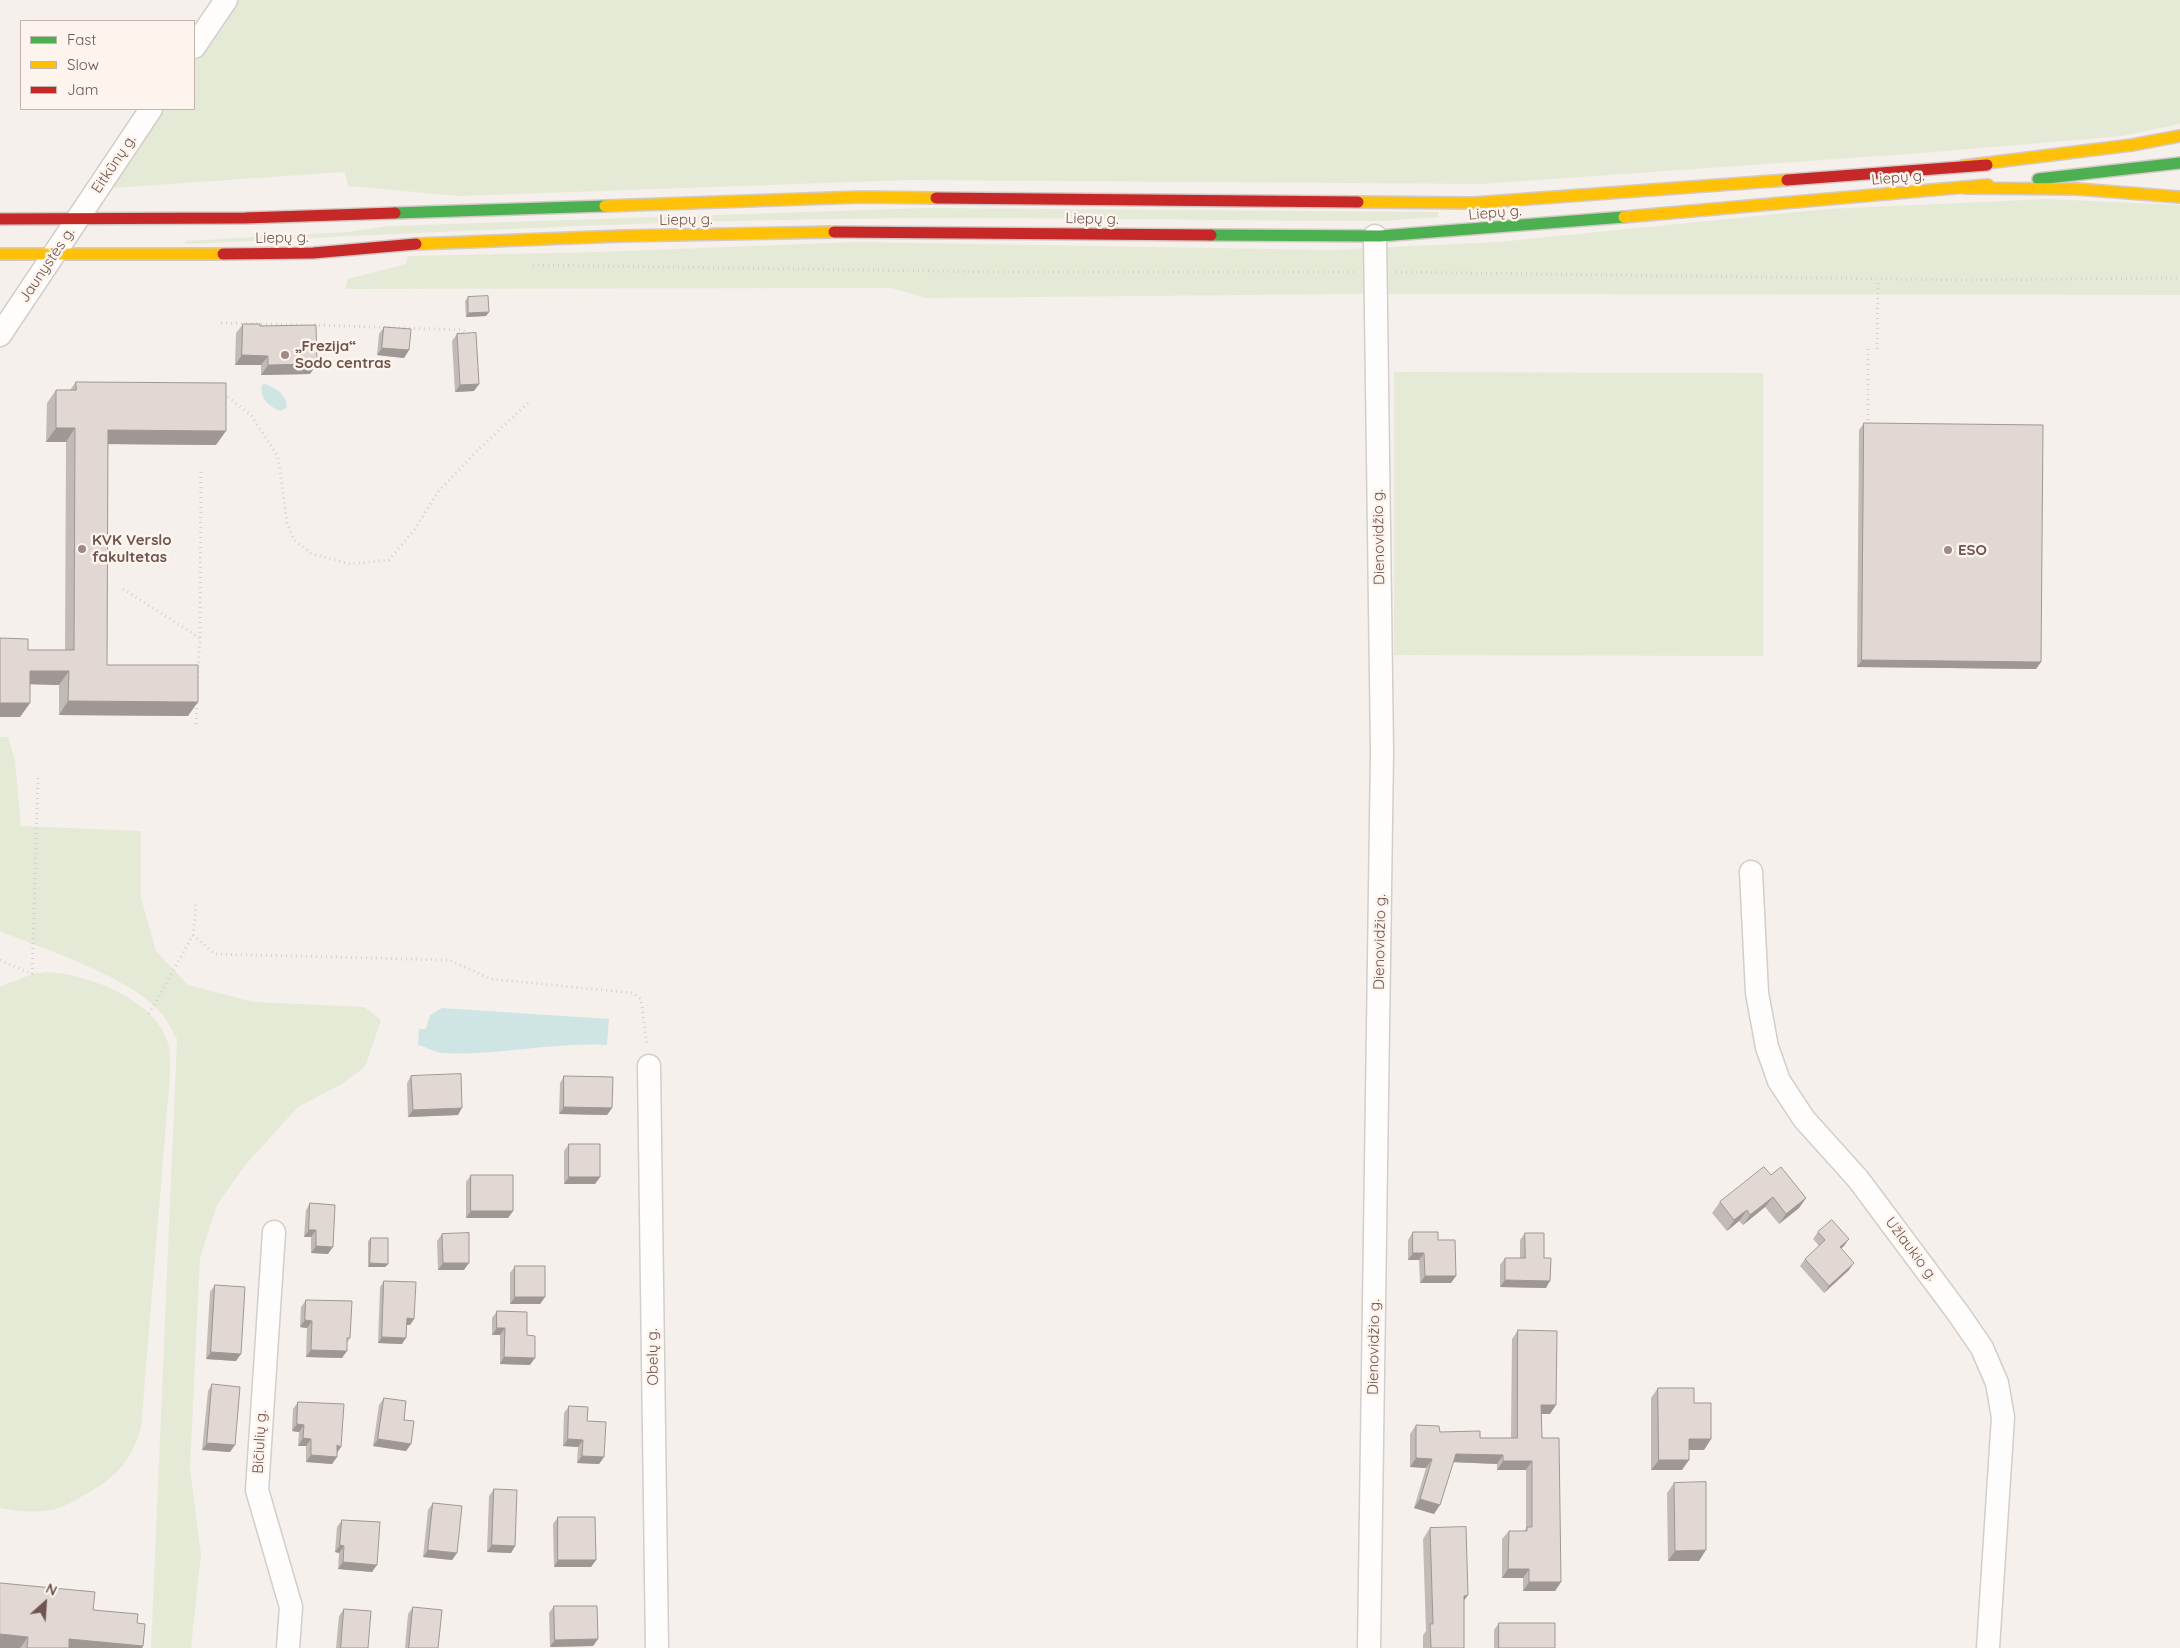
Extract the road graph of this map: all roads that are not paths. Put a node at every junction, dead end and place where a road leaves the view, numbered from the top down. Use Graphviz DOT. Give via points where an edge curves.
graph roads {
  1 [pos="226,0"];
  2 [pos="195,46"];
  3 [pos="150,110"];
  4 [pos="2180,136"];
  5 [pos="2180,157"];
  6 [pos="2180,163"];
  7 [pos="1963,166"];
  8 [pos="1965,188"];
  9 [pos="2180,197"];
  10 [pos="0,219"];
  11 [pos="76,220"];
  12 [pos="1375,236"];
  13 [pos="0,254"];
  14 [pos="54,254"];
  15 [pos="0,334"];
  16 [pos="1751,872"];
  17 [pos="649,1066"];
  18 [pos="274,1232"];
  19 [pos="288,1648"];
  20 [pos="657,1648"];
  21 [pos="1369,1648"];
  22 [pos="1988,1648"];
  1 -- 2 [label="street"];
  3 -- 11 [label="street, Eitkūnų g."];
  4 -- 7 [label="main road"];
  5 -- 7 [label="main road, Liepų g."];
  6 -- 8 [label="main road, Liepų g."];
  7 -- 11 [label="main road, Liepų g." via="1473,203 861,197 245,218"];
  8 -- 9 [label="main road" via="2077,189"];
  8 -- 12 [label="main road, Liepų g."];
  10 -- 11 [label="main road, Liepų g."];
  11 -- 14 [label="street, Jaunystės g."];
  12 -- 14 [label="main road, Liepų g." via="840,233 402,244 313,253"];
  12 -- 21 [label="street, Dienovidžio g." via="1382,752"];
  13 -- 14 [label="main road, Liepų g."];
  14 -- 15 [label="street, Jaunystės g."];
  16 -- 22 [label="street, Užlaukio g." via="1756,993 1767,1047 1779,1081 1804,1119 1858,1179 1958,1313 1982,1348 1997,1383 2003,1416"];
  17 -- 20 [label="street, Obelų g."];
  18 -- 19 [label="street, Bičiulių g." via="258,1490 291,1607"];
}
